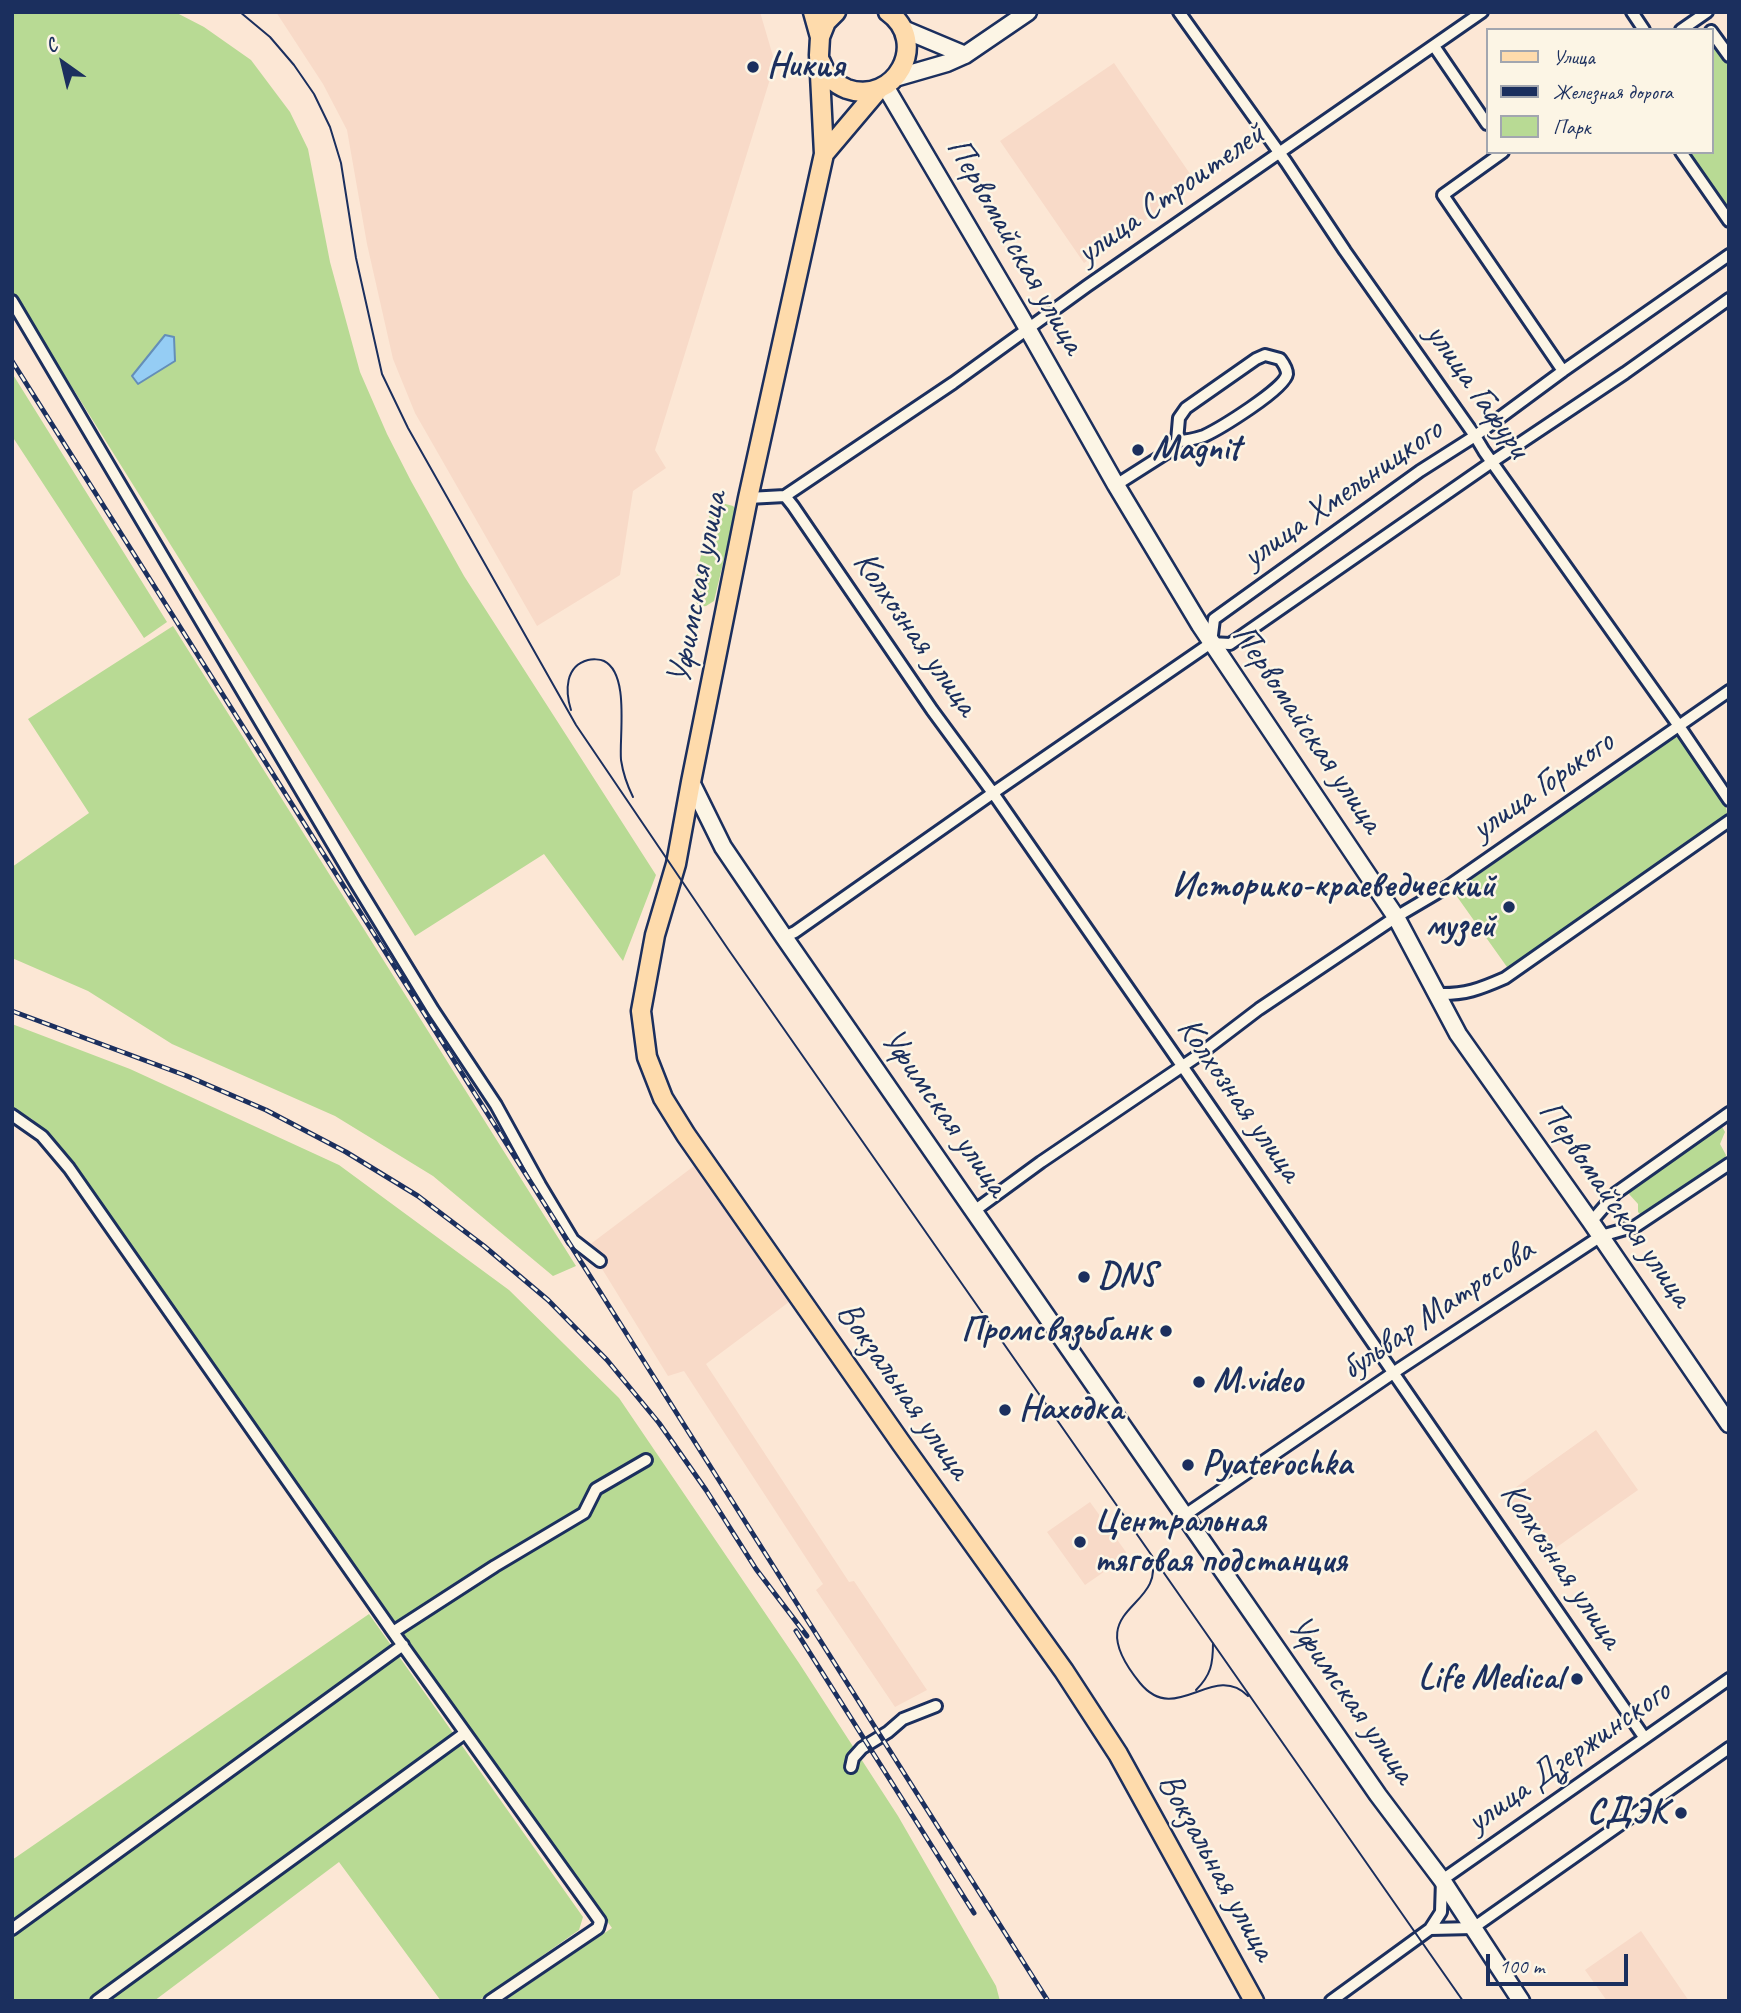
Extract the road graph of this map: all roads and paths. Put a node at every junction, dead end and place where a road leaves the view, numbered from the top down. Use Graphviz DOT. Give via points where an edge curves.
graph roads {
  1 [pos="813,12"];
  2 [pos="836,12"];
  3 [pos="888,12"];
  4 [pos="1028,12"];
  5 [pos="1179,12"];
  6 [pos="1482,12"];
  7 [pos="1632,12"];
  8 [pos="1704,14"];
  9 [pos="1643,28"];
  10 [pos="1684,28"];
  11 [pos="903,29"];
  12 [pos="1713,33"];
  13 [pos="820,37"];
  14 [pos="1434,46"];
  15 [pos="819,55"];
  16 [pos="965,55"];
  17 [pos="1729,56"];
  18 [pos="886,84"];
  19 [pos="1486,123"];
  20 [pos="1279,153"];
  21 [pos="1500,154"];
  22 [pos="1682,154"];
  23 [pos="824,155"];
  24 [pos="1729,221"];
  25 [pos="1729,254"];
  26 [pos="1729,299"];
  27 [pos="12,301"];
  28 [pos="1028,330"];
  29 [pos="1563,371"];
  30 [pos="1475,436"];
  31 [pos="1177,441"];
  32 [pos="1492,462"];
  33 [pos="1116,485"];
  34 [pos="785,496"];
  35 [pos="748,498"];
  36 [pos="1211,643"];
  37 [pos="1729,691"];
  38 [pos="1679,726"];
  39 [pos="691,782"];
  40 [pos="993,793"];
  41 [pos="1729,800"];
  42 [pos="1729,821"];
  43 [pos="1395,917"];
  44 [pos="784,937"];
  45 [pos="1437,994"];
  46 [pos="1182,1067"];
  47 [pos="1729,1113"];
  48 [pos="12,1115"];
  49 [pos="1729,1164"];
  50 [pos="974,1211"];
  51 [pos="1596,1229"];
  52 [pos="600,1261"];
  53 [pos="1393,1373"];
  54 [pos="1729,1424"];
  55 [pos="646,1460"];
  56 [pos="1185,1515"];
  57 [pos="393,1632"];
  58 [pos="403,1645"];
  59 [pos="1729,1679"];
  60 [pos="936,1706"];
  61 [pos="465,1733"];
  62 [pos="1644,1737"];
  63 [pos="1729,1748"];
  64 [pos="851,1767"];
  65 [pos="1442,1880"];
  66 [pos="1473,1928"];
  67 [pos="12,1929"];
  68 [pos="1430,1929"];
  69 [pos="97,2001"];
  70 [pos="490,2001"];
  71 [pos="1254,2001"];
  72 [pos="1331,2001"];
  73 [pos="1521,2001"];
  1 -- 13 [label="main road"];
  2 -- 13 [label="main road"];
  3 -- 11 [label="main road"];
  4 -- 16 [label="street"];
  5 -- 20 [label="street, улица Гафури"];
  6 -- 14 [label="street, улица Строителей"];
  7 -- 9 [label="street"];
  8 -- 10 [label="street"];
  11 -- 16 [label="street"];
  11 -- 18 [label="main road" via="906,55 902,67"];
  12 -- 17 [label="street"];
  13 -- 15 [label="main road"];
  14 -- 19 [label="street"];
  14 -- 20 [label="street, улица Строителей"];
  15 -- 18 [label="main road" via="830,78 841,86 866,92"];
  15 -- 23 [label="main road"];
  16 -- 18 [label="street"];
  18 -- 23 [label="main road"];
  18 -- 28 [label="street, Первомайская улица"];
  20 -- 28 [label="street, улица Строителей"];
  20 -- 30 [label="street, улица Гафури"];
  21 -- 29 [label="street" via="1443,195"];
  22 -- 24 [label="street"];
  23 -- 35 [label="main road, Уфимская улица"];
  25 -- 29 [label="street, улица Хмельницкого"];
  26 -- 32 [label="street, улица Хмельницкого"];
  27 -- 52 [label="street" via="566,1229"];
  28 -- 33 [label="street, Первомайская улица"];
  28 -- 34 [label="street, улица Строителей"];
  29 -- 30 [label="street, улица Хмельницкого"];
  30 -- 32 [label="street, улица Гафури"];
  30 -- 36 [label="street, улица Хмельницкого" via="1214,619"];
  31 -- 31 [label="street" via="1179,418 1186,408 1256,359 1265,355 1280,359 1287,375 1272,392 1215,430"];
  31 -- 33 [label="street" via="1171,450"];
  32 -- 36 [label="street, улица Хмельницкого" via="1230,644"];
  32 -- 38 [label="street, улица Гафури"];
  33 -- 36 [label="street, Первомайская улица"];
  34 -- 35 [label="street"];
  34 -- 40 [label="street, Колхозная улица"];
  35 -- 39 [label="main road, Уфимская улица"];
  36 -- 40 [label="street, улица Хмельницкого"];
  36 -- 43 [label="street, Первомайская улица"];
  37 -- 38 [label="street, улица Горького"];
  38 -- 41 [label="street, улица Гафури"];
  38 -- 43 [label="street, улица Горького" via="1447,887"];
  39 -- 44 [label="street, Уфимская улица" via="723,847"];
  39 -- 71 [label="main road, Вокзальная улица" via="642,1011 647,1057 663,1098 1064,1671 1118,1754"];
  40 -- 44 [label="street, улица Хмельницкого"];
  40 -- 46 [label="street, Колхозная улица"];
  42 -- 45 [label="street" via="1505,978 1476,991"];
  43 -- 45 [label="street, Первомайская улица"];
  43 -- 46 [label="street, улица Горького"];
  44 -- 50 [label="street, Уфимская улица"];
  45 -- 51 [label="street, Первомайская улица" via="1458,1034"];
  46 -- 50 [label="street, улица Горького"];
  46 -- 53 [label="street, Колхозная улица"];
  47 -- 51 [label="street, бульвар Матросова" via="1616,1193"];
  48 -- 57 [label="street" via="42,1136 69,1168"];
  49 -- 51 [label="street, бульвар Матросова" via="1636,1226"];
  50 -- 56 [label="street, Уфимская улица"];
  51 -- 53 [label="street, бульвар Матросова"];
  51 -- 54 [label="street, Первомайская улица"];
  53 -- 56 [label="street, бульвар Матросова"];
  53 -- 62 [label="street, Колхозная улица"];
  55 -- 57 [label="street" via="596,1489 584,1513"];
  56 -- 65 [label="street, Уфимская улица"];
  57 -- 58 [label="street"];
  58 -- 61 [label="street"];
  58 -- 67 [label="street"];
  59 -- 62 [label="street, улица Дзержинского"];
  60 -- 64 [label="street" via="903,1719 862,1748"];
  61 -- 69 [label="street"];
  61 -- 70 [label="street" via="600,1921 598,1928"];
  62 -- 65 [label="street, улица Дзержинского"];
  63 -- 66 [label="street"];
  65 -- 66 [label="street, Уфимская улица"];
  65 -- 68 [label="street" via="1441,1912"];
  66 -- 68 [label="street"];
  66 -- 73 [label="street, Уфимская улица"];
  68 -- 72 [label="street"];
}
